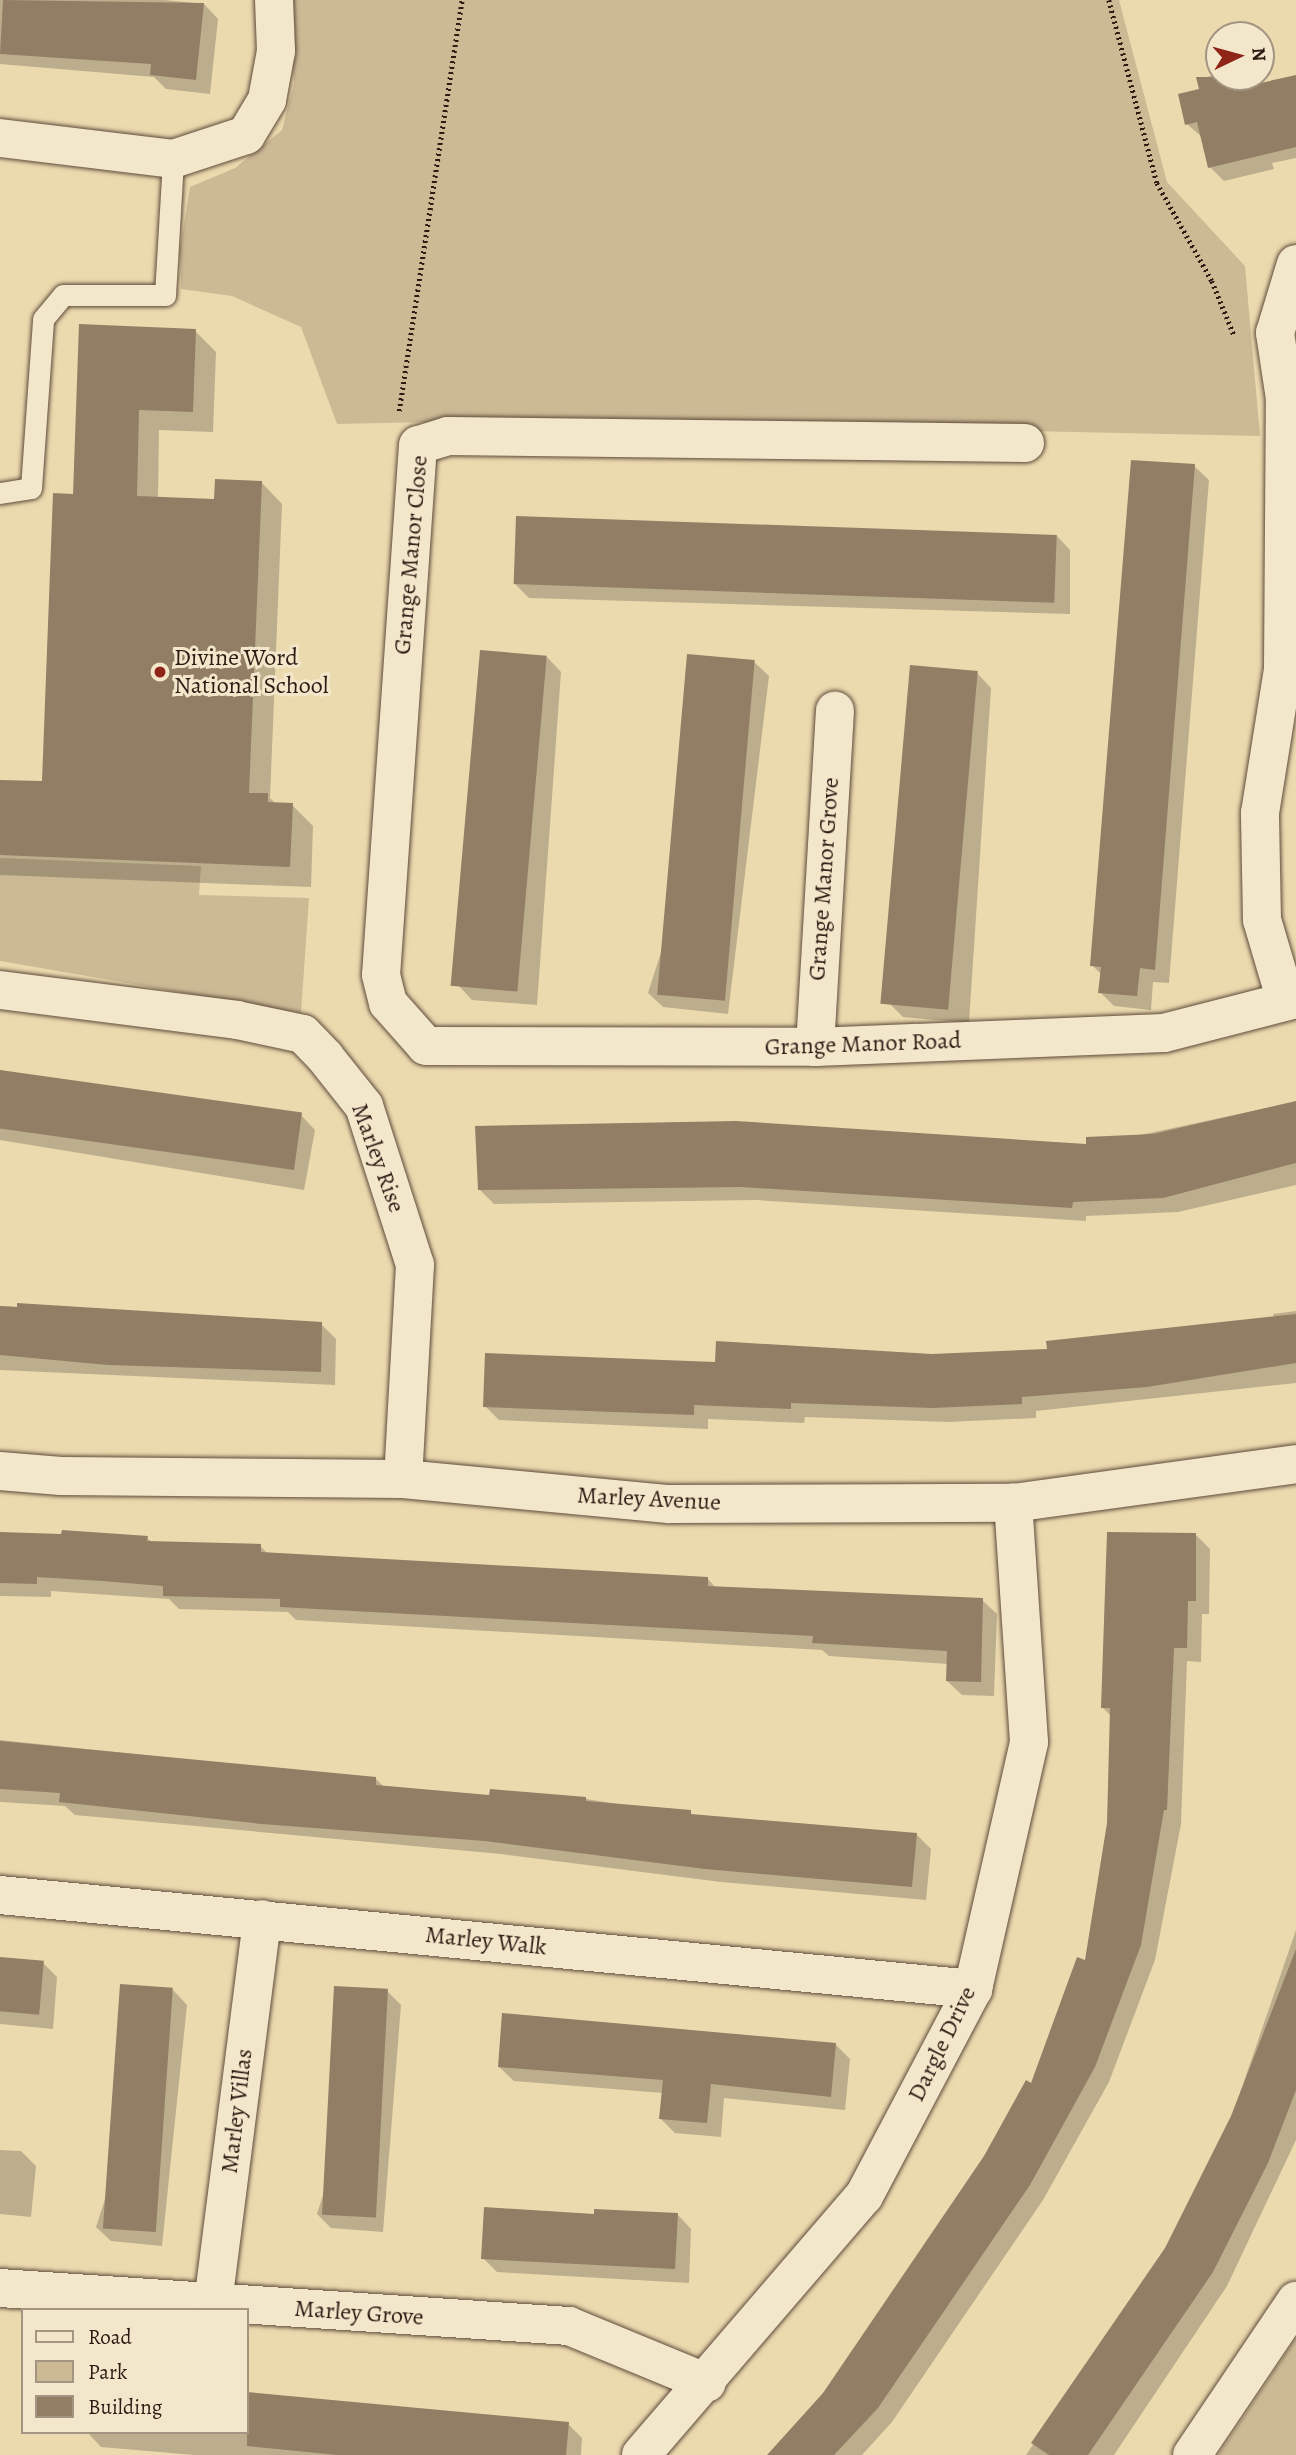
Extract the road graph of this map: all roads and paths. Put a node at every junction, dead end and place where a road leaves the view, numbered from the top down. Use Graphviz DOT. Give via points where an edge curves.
graph roads {
  1 [pos="274,0"];
  2 [pos="462,0"];
  3 [pos="1109,0"];
  4 [pos="0,138"];
  5 [pos="173,159"];
  6 [pos="1296,264"];
  7 [pos="1237,342"];
  8 [pos="398,416"];
  9 [pos="1025,443"];
  10 [pos="0,493"];
  11 [pos="1289,668"];
  12 [pos="835,711"];
  13 [pos="0,990"];
  14 [pos="1291,1000"];
  15 [pos="426,1046"];
  16 [pos="815,1047"];
  17 [pos="1296,1464"];
  18 [pos="0,1471"];
  19 [pos="403,1479"];
  20 [pos="1013,1503"];
  21 [pos="0,1895"];
  22 [pos="262,1919"];
  23 [pos="972,1989"];
  24 [pos="0,2288"];
  25 [pos="1296,2301"];
  26 [pos="213,2304"];
  27 [pos="706,2383"];
  28 [pos="640,2455"];
  29 [pos="1192,2455"];
  1 -- 5 [label="street" via="276,51 267,100 246,135"];
  2 -- 8 [label="path"];
  3 -- 7 [label="path" via="1157,183 1212,281"];
  4 -- 5 [label="street"];
  5 -- 10 [label="lane" via="165,295 63,295 43,319 31,488"];
  6 -- 11 [label="street" via="1275,333 1284,399"];
  9 -- 15 [label="street, Grange Manor Close" via="449,436 418,445 381,975 388,1003"];
  11 -- 14 [label="street" via="1260,813 1262,920"];
  12 -- 16 [label="street, Grange Manor Grove"];
  13 -- 19 [label="street, Marley Rise" via="237,1020 303,1034 326,1057 364,1106 415,1265"];
  14 -- 16 [label="street, Grange Manor Road" via="1164,1033"];
  15 -- 16 [label="street, Grange Manor Road"];
  17 -- 20 [label="street, Marley Avenue"];
  18 -- 19 [label="street, Marley Avenue" via="61,1476"];
  19 -- 20 [label="street, Marley Avenue" via="669,1504"];
  20 -- 23 [label="street, Dargle Drive" via="1029,1742"];
  21 -- 22 [label="street, Marley Walk"];
  22 -- 23 [label="street, Marley Walk"];
  22 -- 26 [label="street, Marley Villas"];
  23 -- 27 [label="street, Dargle Drive" via="864,2196"];
  24 -- 26 [label="street, Marley Grove"];
  25 -- 29 [label="street"];
  26 -- 27 [label="street, Marley Grove" via="569,2326"];
  27 -- 28 [label="street, Dargle Drive"];
}
